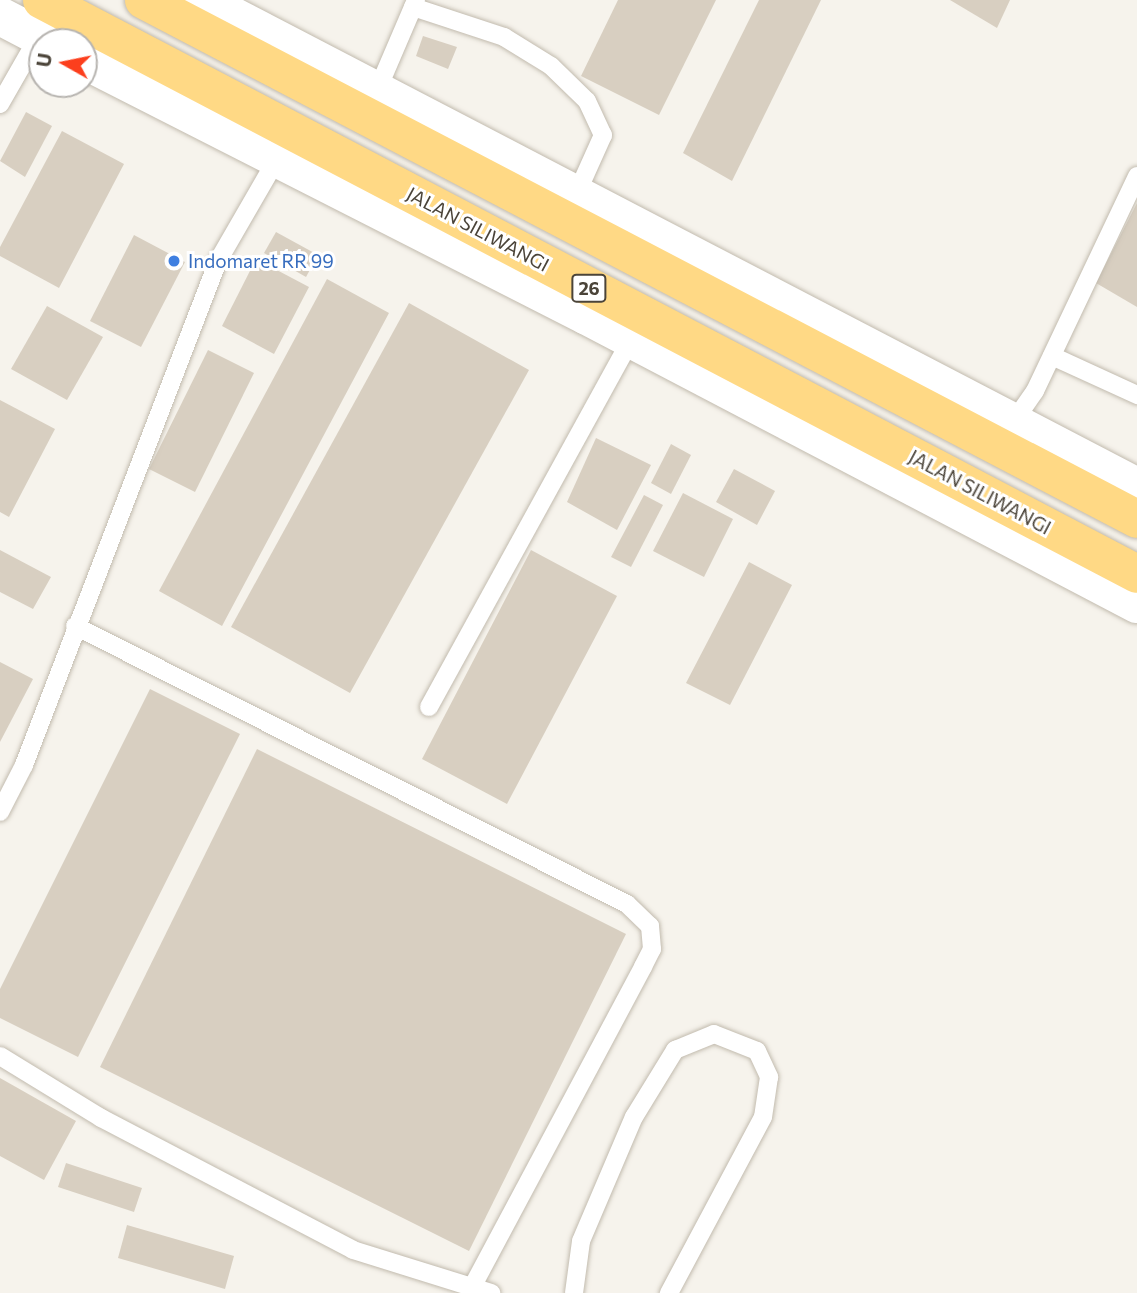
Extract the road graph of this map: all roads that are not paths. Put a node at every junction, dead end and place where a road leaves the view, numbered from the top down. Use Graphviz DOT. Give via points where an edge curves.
graph roads {
  1 [pos="144,0"];
  2 [pos="202,0"];
  3 [pos="415,4"];
  4 [pos="0,16"];
  5 [pos="44,26"];
  6 [pos="98,67"];
  7 [pos="377,91"];
  8 [pos="0,104"];
  9 [pos="277,159"];
  10 [pos="1137,176"];
  11 [pos="576,195"];
  12 [pos="593,304"];
  13 [pos="630,342"];
  14 [pos="1052,356"];
  15 [pos="1137,394"];
  16 [pos="1012,424"];
  17 [pos="1137,487"];
  18 [pos="1137,519"];
  19 [pos="1137,574"];
  20 [pos="1137,604"];
  21 [pos="75,626"];
  22 [pos="429,707"];
  23 [pos="0,812"];
  24 [pos="0,1056"];
  25 [pos="471,1289"];
  26 [pos="491,1293"];
  27 [pos="574,1293"];
  28 [pos="669,1293"];
  1 -- 18 [label="highway, 26"];
  2 -- 7 [label="street"];
  3 -- 7 [label="lane"];
  3 -- 11 [label="lane" via="504,37 551,66 586,101 603,135"];
  4 -- 5 [label="street"];
  5 -- 8 [label="lane"];
  5 -- 12 [label="highway, JALAN SILIWANGI / 26"];
  6 -- 9 [label="street"];
  7 -- 11 [label="street"];
  9 -- 12 [label="street"];
  9 -- 21 [label="lane" via="218,261"];
  10 -- 14 [label="lane"];
  11 -- 16 [label="street"];
  12 -- 13 [label="street"];
  12 -- 19 [label="highway, JALAN SILIWANGI / 26"];
  13 -- 20 [label="street"];
  13 -- 22 [label="lane"];
  14 -- 15 [label="lane"];
  14 -- 16 [label="lane"];
  16 -- 17 [label="street"];
  21 -- 23 [label="lane" via="24,765"];
  21 -- 25 [label="lane" via="627,904 650,926 652,949"];
  24 -- 25 [label="lane" via="101,1118 353,1250"];
  25 -- 26 [label="lane"];
  27 -- 28 [label="lane" via="581,1241 634,1117 675,1050 714,1034 757,1051 769,1077 763,1117"];
}
